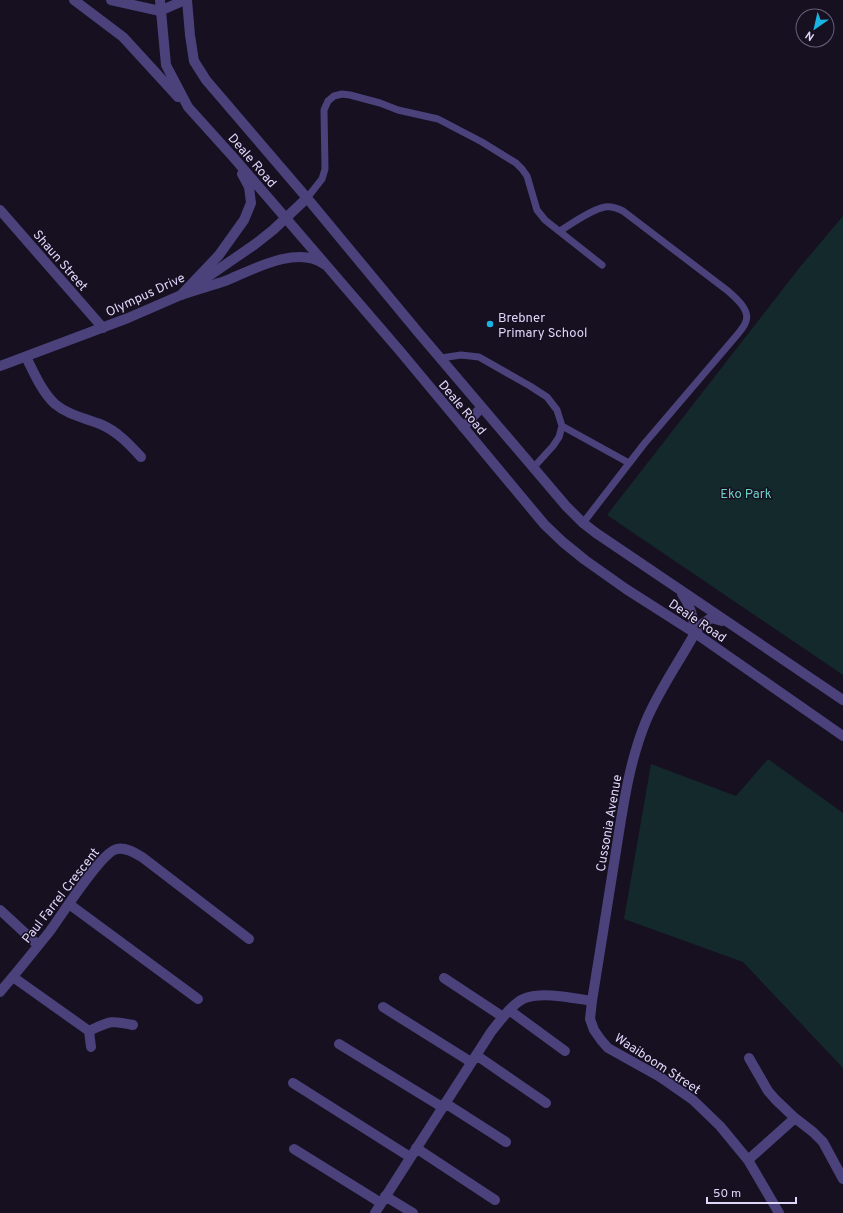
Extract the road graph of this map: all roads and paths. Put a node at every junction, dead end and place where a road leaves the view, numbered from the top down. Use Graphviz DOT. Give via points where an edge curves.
graph roads {
  1 [pos="74,0"];
  2 [pos="111,0"];
  3 [pos="160,0"];
  4 [pos="186,0"];
  5 [pos="160,11"];
  6 [pos="188,107"];
  7 [pos="234,158"];
  8 [pos="307,198"];
  9 [pos="0,210"];
  10 [pos="286,217"];
  11 [pos="560,231"];
  12 [pos="602,265"];
  13 [pos="181,295"];
  14 [pos="355,298"];
  15 [pos="103,328"];
  16 [pos="26,357"];
  17 [pos="441,358"];
  18 [pos="0,366"];
  19 [pos="482,407"];
  20 [pos="562,426"];
  21 [pos="463,427"];
  22 [pos="141,457"];
  23 [pos="629,463"];
  24 [pos="533,468"];
  25 [pos="584,523"];
  26 [pos="679,589"];
  27 [pos="729,622"];
  28 [pos="695,633"];
  29 [pos="843,700"];
  30 [pos="843,736"];
  31 [pos="69,904"];
  32 [pos="0,910"];
  33 [pos="249,939"];
  34 [pos="38,945"];
  35 [pos="13,977"];
  36 [pos="444,978"];
  37 [pos="0,992"];
  38 [pos="198,999"];
  39 [pos="592,1001"];
  40 [pos="383,1007"];
  41 [pos="506,1014"];
  42 [pos="134,1025"];
  43 [pos="594,1030"];
  44 [pos="90,1031"];
  45 [pos="339,1044"];
  46 [pos="91,1047"];
  47 [pos="565,1050"];
  48 [pos="749,1058"];
  49 [pos="473,1059"];
  50 [pos="293,1084"];
  51 [pos="546,1103"];
  52 [pos="444,1105"];
  53 [pos="795,1118"];
  54 [pos="506,1142"];
  55 [pos="294,1149"];
  56 [pos="413,1152"];
  57 [pos="748,1160"];
  58 [pos="843,1179"];
  59 [pos="383,1199"];
  60 [pos="495,1200"];
  61 [pos="375,1213"];
  62 [pos="413,1213"];
  63 [pos="779,1213"];
  1 -- 6 [label="street" via="123,37"];
  2 -- 5 [label="street"];
  3 -- 5 [label="street, Deale Road"];
  4 -- 5 [label="street, Deale Road"];
  4 -- 8 [label="street, Deale Road" via="194,61 206,80"];
  5 -- 6 [label="street, Deale Road" via="166,65"];
  6 -- 7 [label="street, Deale Road"];
  7 -- 10 [label="street, Deale Road"];
  7 -- 13 [label="street" via="249,187 251,203 244,220 219,254"];
  8 -- 10 [label="street, Olympus Drive"];
  8 -- 11 [label="lane" via="322,179 325,169 325,106 334,96 350,95 438,119 516,163 527,176 537,210"];
  8 -- 17 [label="street, Deale Road"];
  9 -- 15 [label="street, Shaun Street"];
  10 -- 13 [label="street, Olympus Drive" via="254,245"];
  10 -- 14 [label="street, Deale Road"];
  11 -- 12 [label="lane"];
  11 -- 23 [label="lane" via="604,207 623,211 735,297 746,312 747,320 737,335"];
  13 -- 14 [label="street" via="275,261 303,257 314,259 326,266"];
  13 -- 15 [label="street, Olympus Drive"];
  14 -- 21 [label="street, Deale Road"];
  15 -- 16 [label="street, Olympus Drive"];
  16 -- 18 [label="street, Olympus Drive"];
  16 -- 22 [label="street" via="44,390 62,410 112,430"];
  17 -- 19 [label="street, Deale Road"];
  17 -- 20 [label="lane" via="468,355 500,368 547,397 557,410"];
  19 -- 21 [label="street"];
  19 -- 24 [label="street, Deale Road"];
  20 -- 23 [label="lane"];
  20 -- 24 [label="lane" via="553,446"];
  21 -- 28 [label="street, Deale Road" via="544,524 564,543 626,589"];
  23 -- 25 [label="lane"];
  24 -- 25 [label="street, Deale Road"];
  25 -- 26 [label="street, Deale Road"];
  26 -- 27 [label="street, Deale Road"];
  26 -- 28 [label="street" via="687,600 694,618"];
  27 -- 28 [label="street, Cussonia Avenue" via="711,618"];
  27 -- 29 [label="street, Deale Road"];
  28 -- 30 [label="street, Deale Road"];
  28 -- 39 [label="street, Cussonia Avenue" via="646,720 638,742 623,806"];
  31 -- 33 [label="street, Paul Farrel Crescent" via="108,854 116,849 124,849 142,857"];
  31 -- 34 [label="street, Paul Farrel Crescent"];
  31 -- 38 [label="street"];
  32 -- 34 [label="street"];
  34 -- 35 [label="street, Paul Farrel Crescent"];
  35 -- 37 [label="street, Paul Farrel Crescent"];
  35 -- 44 [label="street"];
  36 -- 41 [label="street"];
  39 -- 41 [label="street" via="532,996 522,999"];
  39 -- 43 [label="street, Cussonia Avenue" via="590,1019"];
  40 -- 49 [label="street"];
  41 -- 47 [label="street"];
  41 -- 49 [label="street"];
  42 -- 44 [label="street" via="118,1021"];
  43 -- 57 [label="street, Waaiboom Street" via="608,1048 660,1077 693,1100 720,1126"];
  44 -- 46 [label="street"];
  45 -- 52 [label="street"];
  48 -- 53 [label="street" via="768,1091"];
  49 -- 51 [label="street"];
  49 -- 52 [label="street"];
  50 -- 56 [label="street"];
  52 -- 54 [label="street"];
  52 -- 56 [label="street"];
  53 -- 57 [label="street"];
  53 -- 58 [label="street" via="822,1142"];
  55 -- 59 [label="street"];
  56 -- 59 [label="street"];
  56 -- 60 [label="street"];
  57 -- 63 [label="street, Waaiboom Street"];
  59 -- 61 [label="street"];
  59 -- 62 [label="street"];
}
